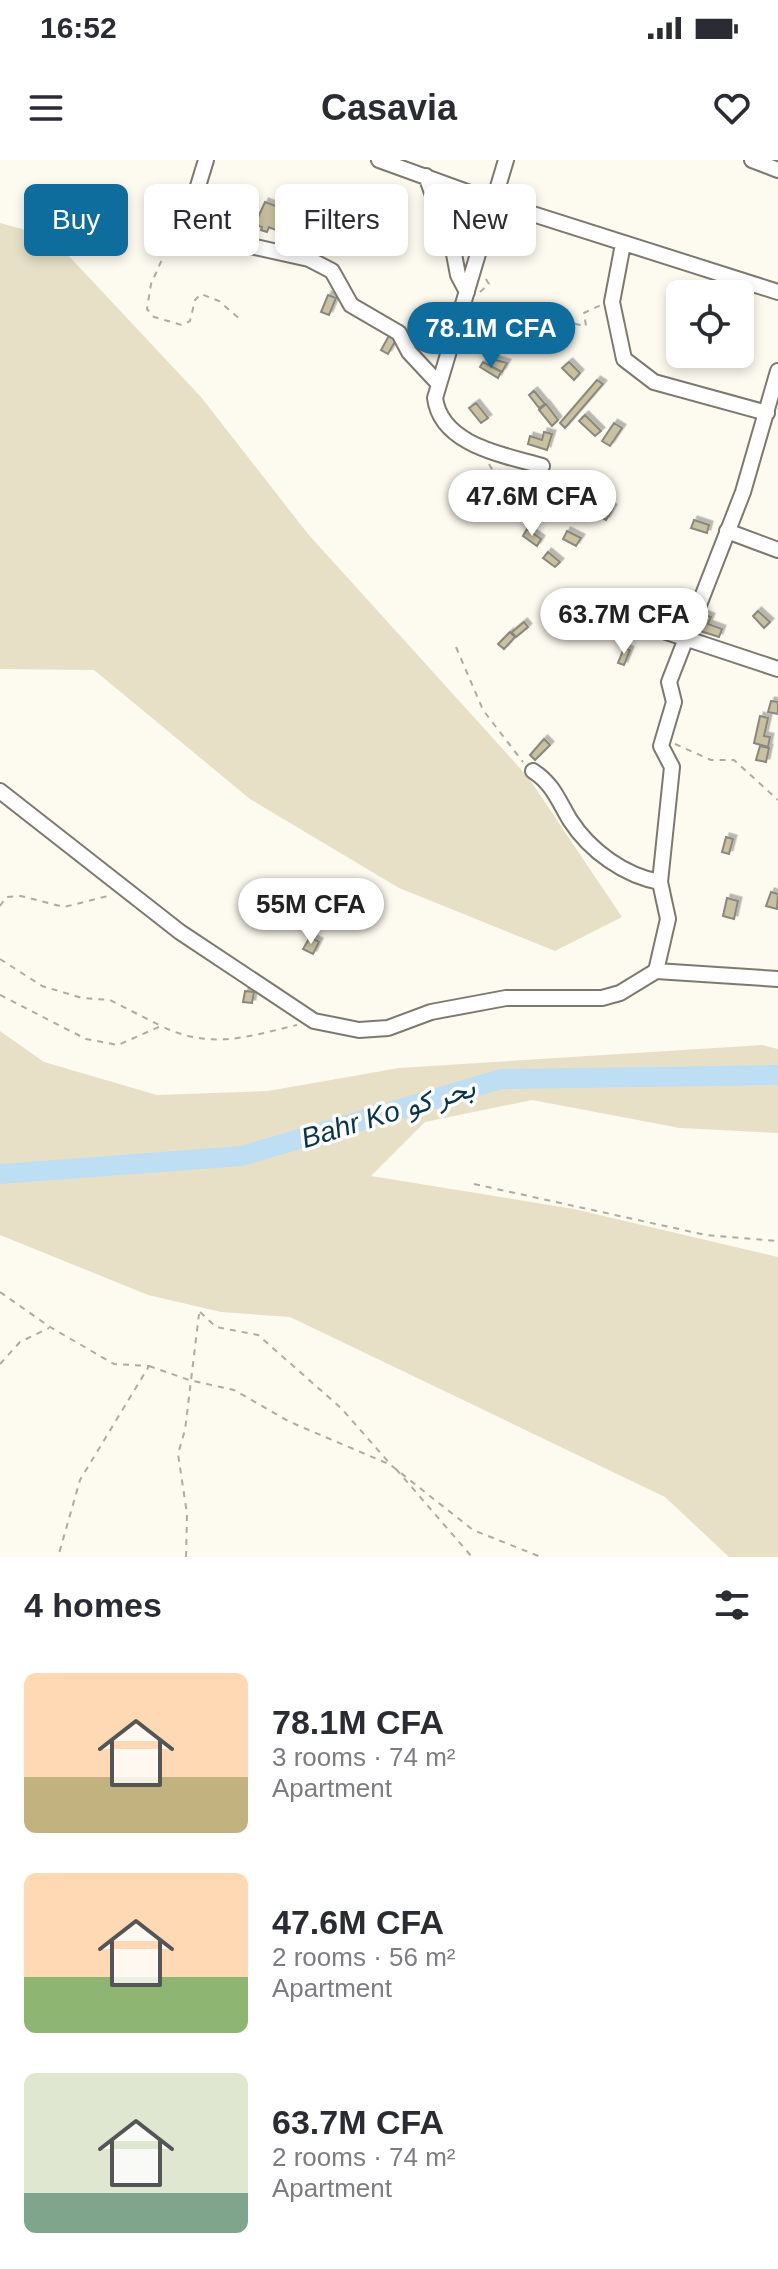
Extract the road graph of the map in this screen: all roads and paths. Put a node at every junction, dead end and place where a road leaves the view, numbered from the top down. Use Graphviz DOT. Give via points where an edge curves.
graph roads {
  1 [pos="206,160"];
  2 [pos="379,160"];
  3 [pos="506,160"];
  4 [pos="752,160"];
  5 [pos="778,170"];
  6 [pos="426,176"];
  7 [pos="199,184"];
  8 [pos="429,184"];
  9 [pos="447,184"];
  10 [pos="498,184"];
  11 [pos="536,215"];
  12 [pos="623,244"];
  13 [pos="259,248"];
  14 [pos="162,256"];
  15 [pos="453,256"];
  16 [pos="476,256"];
  17 [pos="467,292"];
  18 [pos="778,292"];
  19 [pos="612,302"];
  20 [pos="463,308"];
  21 [pos="242,321"];
  22 [pos="446,355"];
  23 [pos="424,365"];
  24 [pos="778,371"];
  25 [pos="437,382"];
  26 [pos="770,418"];
  27 [pos="483,448"];
  28 [pos="542,466"];
  29 [pos="586,495"];
  30 [pos="727,531"];
  31 [pos="778,550"];
  32 [pos="591,607"];
  33 [pos="685,639"];
  34 [pos="456,647"];
  35 [pos="778,669"];
  36 [pos="663,738"];
  37 [pos="533,771"];
  38 [pos="0,791"];
  39 [pos="778,800"];
  40 [pos="660,882"];
  41 [pos="128,890"];
  42 [pos="0,906"];
  43 [pos="0,959"];
  44 [pos="656,971"];
  45 [pos="778,979"];
  46 [pos="0,995"];
  47 [pos="314,1021"];
  48 [pos="161,1026"];
  49 [pos="474,1184"];
  50 [pos="778,1241"];
  51 [pos="0,1292"];
  52 [pos="50,1327"];
  53 [pos="0,1364"];
  54 [pos="149,1366"];
  55 [pos="189,1380"];
  56 [pos="392,1466"];
  57 [pos="58,1557"];
  58 [pos="186,1557"];
  59 [pos="472,1557"];
  60 [pos="541,1557"];
  1 -- 7 [label="street"];
  2 -- 6 [label="street"];
  3 -- 10 [label="street"];
  4 -- 5 [label="street"];
  6 -- 8 [label="street"];
  6 -- 9 [label="street"];
  11 -- 12 [label="street"];
  12 -- 18 [label="street"];
  12 -- 19 [label="street"];
  13 -- 23 [label="street" via="309,259 332,271 351,305 394,328"];
  14 -- 21 [label="path" via="145,302 154,317 182,325 190,321 201,294 219,301"];
  15 -- 17 [label="street"];
  16 -- 17 [label="street"];
  17 -- 20 [label="street"];
  19 -- 20 [label="path" via="584,313 586,326 570,323 557,312 520,321 520,332 498,338 481,313"];
  19 -- 26 [label="street" via="624,359 634,369 680,391"];
  20 -- 22 [label="street"];
  22 -- 23 [label="street"];
  22 -- 25 [label="street"];
  23 -- 25 [label="street"];
  24 -- 26 [label="street"];
  25 -- 27 [label="street" via="440,418"];
  26 -- 30 [label="street"];
  27 -- 28 [label="street"];
  27 -- 29 [label="path" via="517,511 543,514"];
  30 -- 31 [label="street"];
  30 -- 33 [label="street"];
  32 -- 33 [label="street"];
  33 -- 35 [label="street"];
  33 -- 36 [label="street" via="669,682 674,702"];
  34 -- 37 [label="path" via="483,710"];
  36 -- 39 [label="path" via="711,760 734,760"];
  36 -- 40 [label="street" via="661,751 672,767"];
  37 -- 40 [label="street" via="555,790 576,828 623,871"];
  38 -- 41 [label="street"];
  40 -- 44 [label="street" via="668,919"];
  41 -- 42 [label="path" via="64,907 21,896 6,897"];
  41 -- 47 [label="street" via="189,939"];
  43 -- 48 [label="path" via="42,986 110,1000"];
  44 -- 45 [label="street"];
  44 -- 47 [label="street" via="602,998 506,998 431,1012 388,1028 359,1030"];
  46 -- 48 [label="path" via="86,1039 118,1045"];
  47 -- 48 [label="path" via="223,1042 186,1038"];
  49 -- 50 [label="path" via="706,1235"];
  51 -- 52 [label="path"];
  52 -- 53 [label="path" via="20,1342"];
  52 -- 54 [label="path" via="114,1364"];
  54 -- 55 [label="path"];
  54 -- 57 [label="path" via="80,1480"];
  55 -- 56 [label="path" via="234,1390 290,1422"];
  55 -- 56 [label="path" via="200,1312 216,1327 258,1335 331,1397"];
  55 -- 58 [label="path" via="178,1454 187,1514"];
  56 -- 59 [label="path"];
  56 -- 60 [label="path" via="473,1530"];
}
